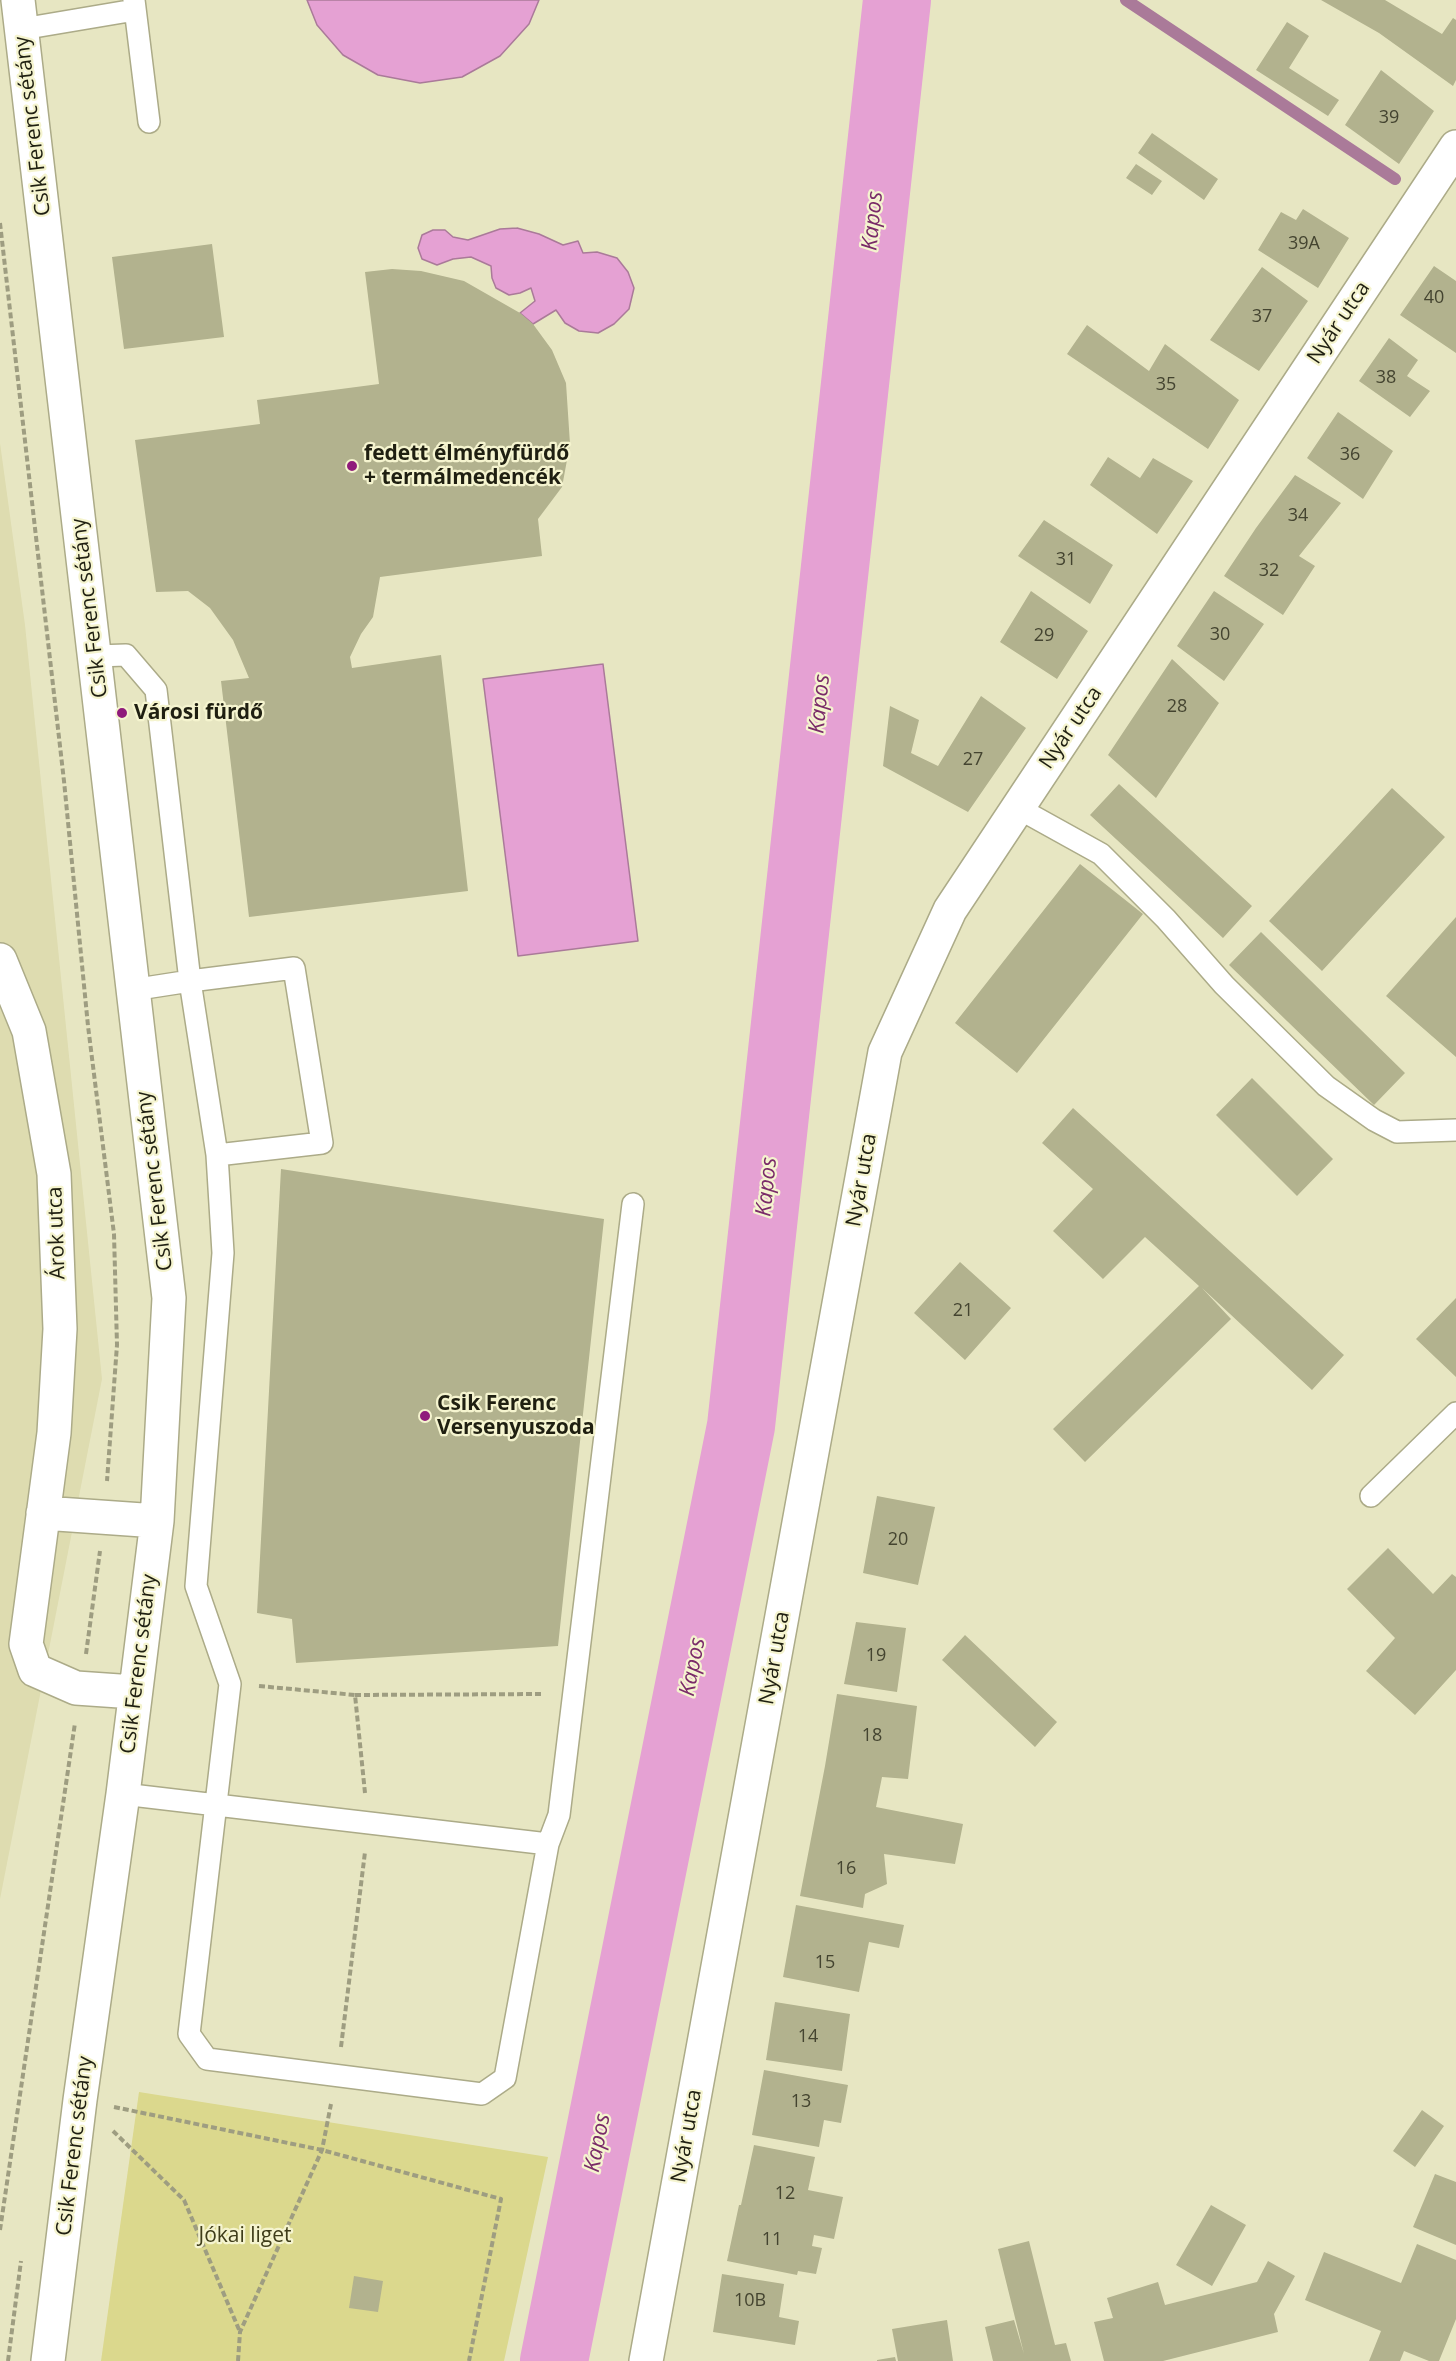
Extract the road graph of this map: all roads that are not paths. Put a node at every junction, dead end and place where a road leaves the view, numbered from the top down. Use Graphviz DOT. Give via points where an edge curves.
graph roads {
  1 [pos="135,5"];
  2 [pos="20,14"];
  3 [pos="149,122"];
  4 [pos="1456,147"];
  5 [pos="96,656"];
  6 [pos="1018,808"];
  7 [pos="0,960"];
  8 [pos="190,981"];
  9 [pos="132,990"];
  10 [pos="1456,1130"];
  11 [pos="217,1155"];
  12 [pos="633,1204"];
  13 [pos="1456,1413"];
  14 [pos="1371,1496"];
  15 [pos="43,1514"];
  16 [pos="157,1521"];
  17 [pos="134,1692"];
  18 [pos="123,1794"];
  19 [pos="217,1806"];
  20 [pos="548,1844"];
  21 [pos="48,2361"];
  22 [pos="646,2361"];
  1 -- 2 [label="lane"];
  1 -- 3 [label="lane"];
  2 -- 5 [label="street, Csik Ferenc sétány"];
  4 -- 6 [label="street, Nyár utca"];
  5 -- 8 [label="lane" via="126,655 156,690"];
  5 -- 9 [label="street, Csik Ferenc sétány"];
  6 -- 10 [label="lane" via="1101,855 1326,1086 1397,1132"];
  6 -- 22 [label="street, Nyár utca" via="950,910 885,1052"];
  7 -- 15 [label="street, Árok utca" via="29,1031 54,1174 60,1329 54,1433"];
  8 -- 9 [label="lane"];
  8 -- 11 [label="lane"];
  8 -- 11 [label="lane" via="294,968 322,1143"];
  9 -- 16 [label="street, Csik Ferenc sétány" via="169,1298"];
  11 -- 19 [label="lane" via="223,1253 196,1586 230,1684"];
  12 -- 20 [label="lane" via="559,1815"];
  13 -- 14 [label="lane"];
  15 -- 16 [label="street"];
  15 -- 17 [label="street, Árok utca" via="26,1644 35,1670 76,1688"];
  16 -- 17 [label="street, Csik Ferenc sétány"];
  17 -- 18 [label="street, Csik Ferenc sétány"];
  18 -- 19 [label="lane"];
  18 -- 21 [label="street, Csik Ferenc sétány"];
  19 -- 20 [label="lane"];
  19 -- 20 [label="lane" via="189,2034 207,2059 482,2094 505,2078"];
}
